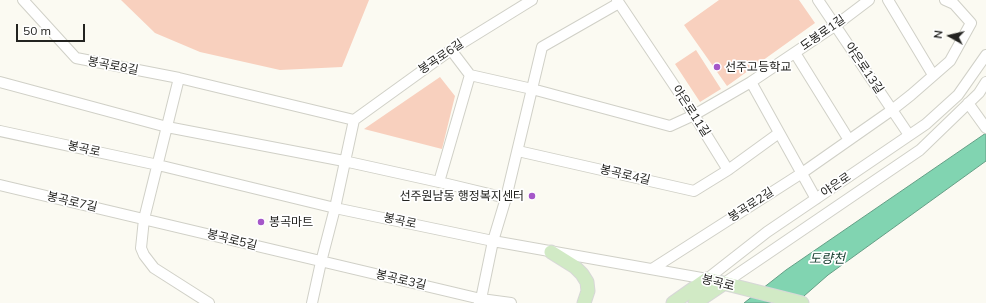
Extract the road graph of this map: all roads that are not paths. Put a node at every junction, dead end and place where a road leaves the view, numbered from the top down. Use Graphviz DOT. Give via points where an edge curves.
graph roads {
  1 [pos="23,0"];
  2 [pos="532,0"];
  3 [pos="818,0"];
  4 [pos="870,0"];
  5 [pos="888,0"];
  6 [pos="618,1"];
  7 [pos="951,1"];
  8 [pos="836,25"];
  9 [pos="451,50"];
  10 [pos="795,53"];
  11 [pos="986,55"];
  12 [pos="470,75"];
  13 [pos="933,75"];
  14 [pos="179,78"];
  15 [pos="0,82"];
  16 [pos="751,82"];
  17 [pos="986,82"];
  18 [pos="532,89"];
  19 [pos="968,103"];
  20 [pos="892,110"];
  21 [pos="694,115"];
  22 [pos="354,120"];
  23 [pos="167,126"];
  24 [pos="986,128"];
  25 [pos="0,131"];
  26 [pos="779,133"];
  27 [pos="909,135"];
  28 [pos="849,140"];
  29 [pos="518,151"];
  30 [pos="344,161"];
  31 [pos="158,166"];
  32 [pos="728,170"];
  33 [pos="802,173"];
  34 [pos="439,182"];
  35 [pos="0,185"];
  36 [pos="506,198"];
  37 [pos="816,199"];
  38 [pos="335,208"];
  39 [pos="144,218"];
  40 [pos="493,241"];
  41 [pos="551,252"];
  42 [pos="320,262"];
  43 [pos="652,268"];
  44 [pos="707,279"];
  45 [pos="724,284"];
  46 [pos="480,301"];
  47 [pos="209,303"];
  48 [pos="312,303"];
  49 [pos="511,303"];
  50 [pos="584,303"];
  51 [pos="673,303"];
  52 [pos="695,303"];
  53 [pos="802,303"];
  1 -- 14 [label="street, 봉곡로8길" via="76,58"];
  2 -- 9 [label="street, 봉곡로6길"];
  3 -- 8 [label="street, 야은로13길"];
  4 -- 8 [label="street, 도봉로1길"];
  5 -- 13 [label="street"];
  6 -- 18 [label="street" via="542,47"];
  6 -- 21 [label="street, 야은로11길"];
  7 -- 13 [label="street, 봉곡로2길" via="971,23 950,61"];
  8 -- 10 [label="street, 도봉로1길"];
  8 -- 20 [label="street, 야은로13길"];
  9 -- 12 [label="street"];
  9 -- 22 [label="street, 봉곡로6길"];
  10 -- 16 [label="street, 도봉로1길"];
  10 -- 28 [label="street"];
  11 -- 27 [label="street, 야은로" via="958,95 926,124"];
  12 -- 18 [label="street"];
  12 -- 34 [label="street"];
  13 -- 20 [label="street, 봉곡로2길"];
  14 -- 22 [label="street"];
  14 -- 23 [label="street"];
  15 -- 23 [label="street"];
  16 -- 21 [label="street, 도봉로1길"];
  16 -- 26 [label="street"];
  17 -- 19 [label="street, 야은로"];
  18 -- 21 [label="street" via="670,126"];
  18 -- 29 [label="street"];
  19 -- 24 [label="street"];
  19 -- 45 [label="street, 야은로" via="920,150"];
  20 -- 27 [label="street, 야은로13길"];
  20 -- 28 [label="street, 봉곡로2길"];
  21 -- 32 [label="street, 야은로11길"];
  22 -- 30 [label="street"];
  23 -- 30 [label="street"];
  23 -- 31 [label="street"];
  25 -- 31 [label="street, 봉곡로"];
  26 -- 32 [label="street"];
  26 -- 33 [label="street"];
  27 -- 37 [label="street, 야은로"];
  28 -- 33 [label="street, 봉곡로2길"];
  29 -- 32 [label="street, 봉곡로4길" via="694,191"];
  29 -- 36 [label="street"];
  30 -- 34 [label="street"];
  30 -- 38 [label="street"];
  31 -- 38 [label="street, 봉곡로"];
  31 -- 39 [label="street"];
  33 -- 37 [label="street"];
  33 -- 43 [label="street, 봉곡로2길"];
  34 -- 36 [label="street"];
  35 -- 39 [label="street, 봉곡로7길"];
  36 -- 40 [label="street"];
  37 -- 44 [label="street, 야은로" via="767,232"];
  38 -- 40 [label="street, 봉곡로"];
  38 -- 42 [label="street"];
  39 -- 42 [label="street, 봉곡로5길"];
  39 -- 47 [label="street" via="141,248 144,255 154,268"];
  40 -- 41 [label="street, 봉곡로"];
  40 -- 46 [label="street"];
  41 -- 43 [label="street, 봉곡로"];
  41 -- 50 [label="main road" via="582,274 588,290"];
  42 -- 46 [label="street, 봉곡로3길"];
  42 -- 48 [label="street"];
  43 -- 44 [label="street, 봉곡로"];
  44 -- 45 [label="main road, 봉곡로"];
  44 -- 51 [label="main road, 야은로"];
  45 -- 52 [label="main road, 야은로"];
  45 -- 53 [label="main road, 봉곡로"];
  46 -- 49 [label="street, 봉곡로3길"];
}
